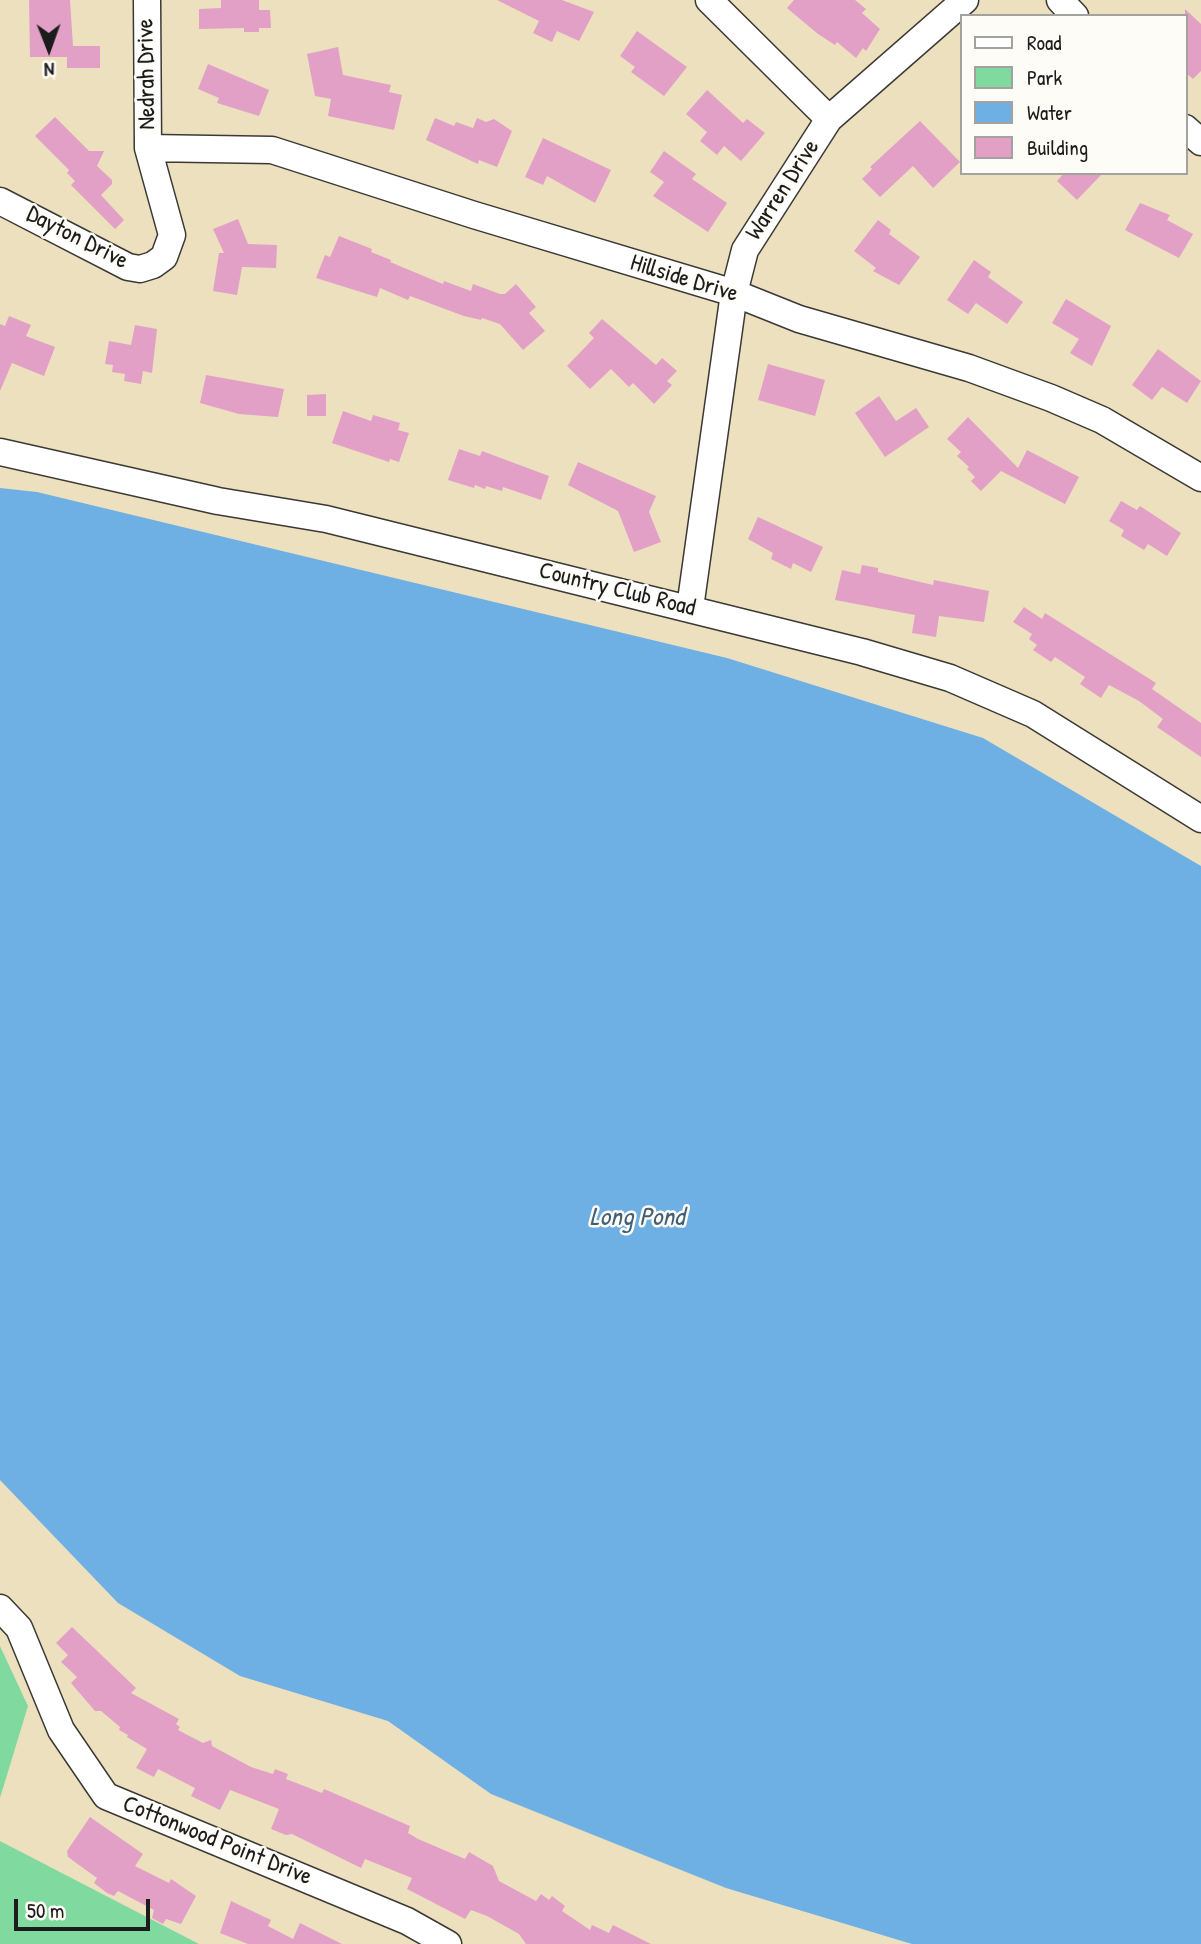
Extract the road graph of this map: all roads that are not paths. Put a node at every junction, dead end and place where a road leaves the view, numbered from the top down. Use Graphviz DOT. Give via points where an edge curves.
graph roads {
  1 [pos="147,0"];
  2 [pos="709,0"];
  3 [pos="965,0"];
  4 [pos="1060,0"];
  5 [pos="1073,14"];
  6 [pos="829,119"];
  7 [pos="1187,130"];
  8 [pos="1201,142"];
  9 [pos="148,148"];
  10 [pos="0,201"];
  11 [pos="734,293"];
  12 [pos="0,452"];
  13 [pos="1201,478"];
  14 [pos="690,608"];
  15 [pos="1201,819"];
  16 [pos="0,1608"];
  17 [pos="448,1944"];
  1 -- 9 [label="street, Nedrah Drive"];
  2 -- 6 [label="street"];
  3 -- 6 [label="street, Warren Drive"];
  4 -- 5 [label="street"];
  6 -- 11 [label="street, Warren Drive" via="745,250"];
  7 -- 8 [label="street"];
  9 -- 10 [label="street, Dayton Drive" via="172,235 164,257 153,265 128,267"];
  9 -- 11 [label="street, Hillside Drive" via="272,149"];
  11 -- 13 [label="street, Hillside Drive" via="799,319 969,368 1051,398 1111,425"];
  11 -- 14 [label="street, Warren Drive"];
  12 -- 14 [label="street, Country Club Road" via="218,501 326,519"];
  14 -- 15 [label="street, Country Club Road" via="950,678 1033,714"];
  16 -- 17 [label="street, Cottonwood Point Drive" via="19,1628 61,1730 106,1796 407,1921"];
}
